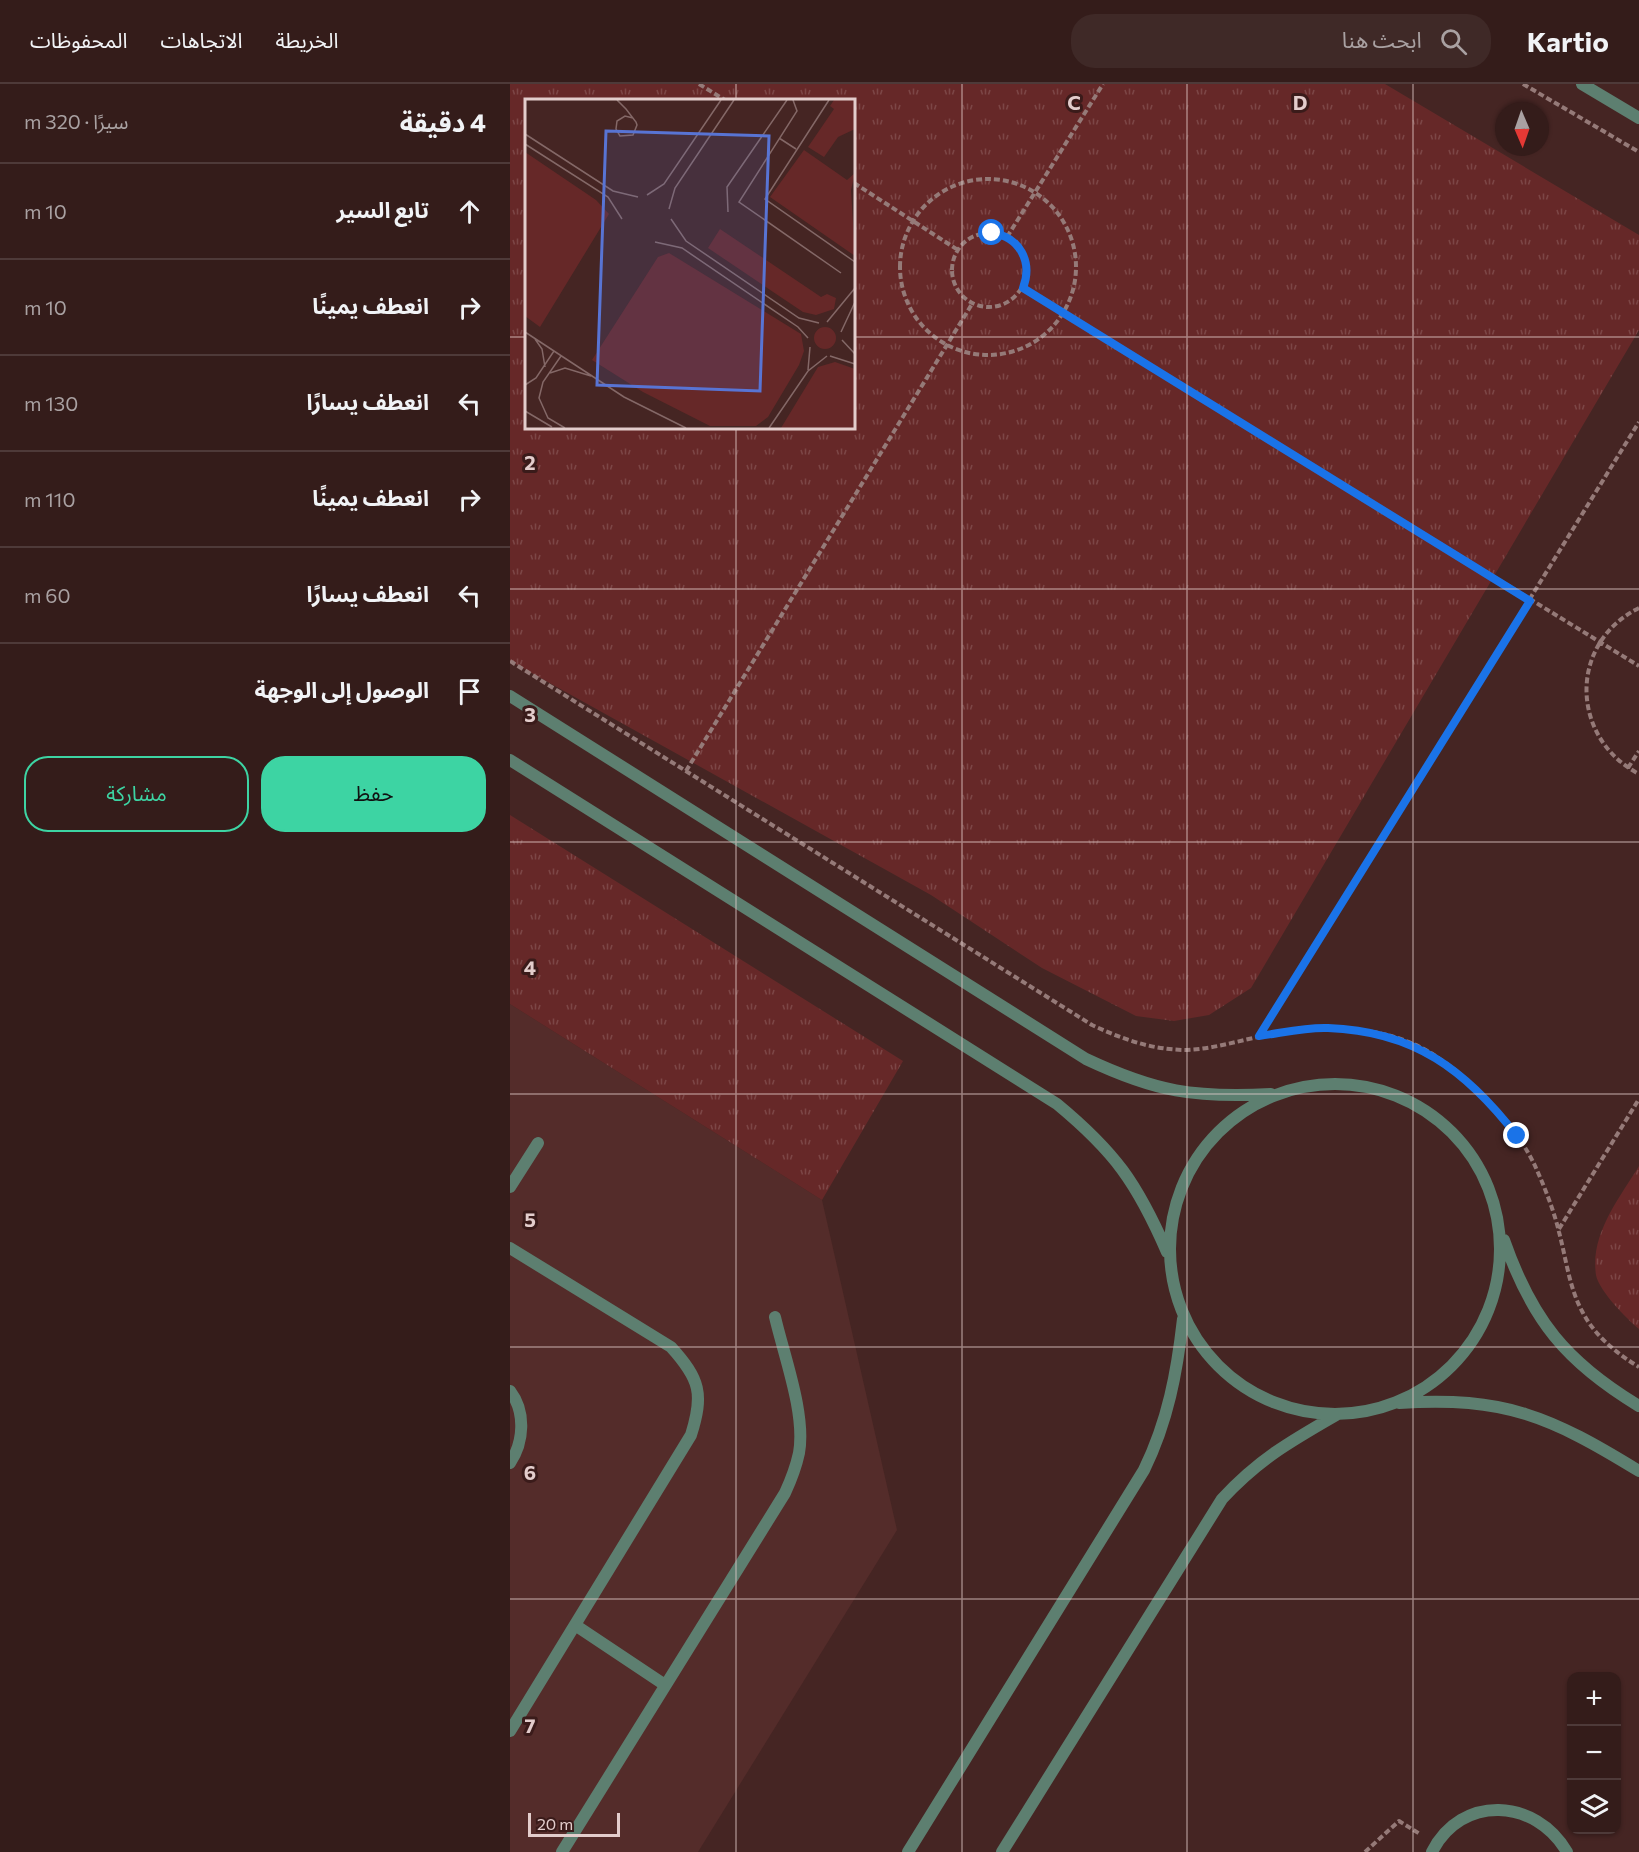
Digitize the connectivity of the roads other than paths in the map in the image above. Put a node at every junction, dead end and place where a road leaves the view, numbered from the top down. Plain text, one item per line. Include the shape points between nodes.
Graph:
1 (1582, 84) edge
2 (1639, 118) edge
3 (510, 696) edge
4 (510, 760) edge
5 (1275, 1093) junction
6 (538, 1143) dead end
7 (510, 1187) edge
8 (1501, 1231) junction
9 (510, 1248) edge
10 (1168, 1254) junction
11 (775, 1317) dead end
12 (1183, 1319) junction
13 (510, 1390) edge
14 (1395, 1403) junction
15 (1639, 1406) edge
16 (1338, 1414) junction
17 (510, 1463) edge
18 (1639, 1471) edge
19 (575, 1625) junction
20 (665, 1685) junction
21 (510, 1731) edge
22 (1434, 1848) edge
23 (562, 1852) edge
24 (908, 1852) edge
25 (1002, 1852) edge
26 (1567, 1852) edge

1 - 2 street
3 - 5 street via 1086,1059 1129,1079 1177,1092 1218,1097
4 - 10 street via 1057,1104 1094,1135 1121,1166 1146,1205
5 - 8 street via 1317,1083 1361,1085 1403,1097 1440,1120 1470,1151 1491,1190
5 - 10 street via 1230,1119 1196,1157 1174,1204
6 - 7 street
8 - 14 street via 1500,1275 1487,1316 1464,1353 1433,1383
8 - 15 street via 1517,1278 1541,1321 1573,1359
9 - 19 street via 671,1347 691,1368 699,1389 699,1408 691,1435
10 - 12 street via 1172,1288
11 - 20 street via 799,1417 800,1439 794,1470 785,1493
12 - 16 street via 1210,1359 1246,1390 1290,1409
12 - 24 street via 1177,1374 1157,1445
13 - 17 street via 521,1415 521,1435
14 - 16 street
14 - 18 street via 1478,1403 1535,1416 1579,1434
16 - 25 street via 1277,1449 1248,1471 1222,1499
19 - 20 street
19 - 21 street
20 - 23 street
22 - 26 street via 1449,1828 1465,1817 1503,1809 1540,1821

